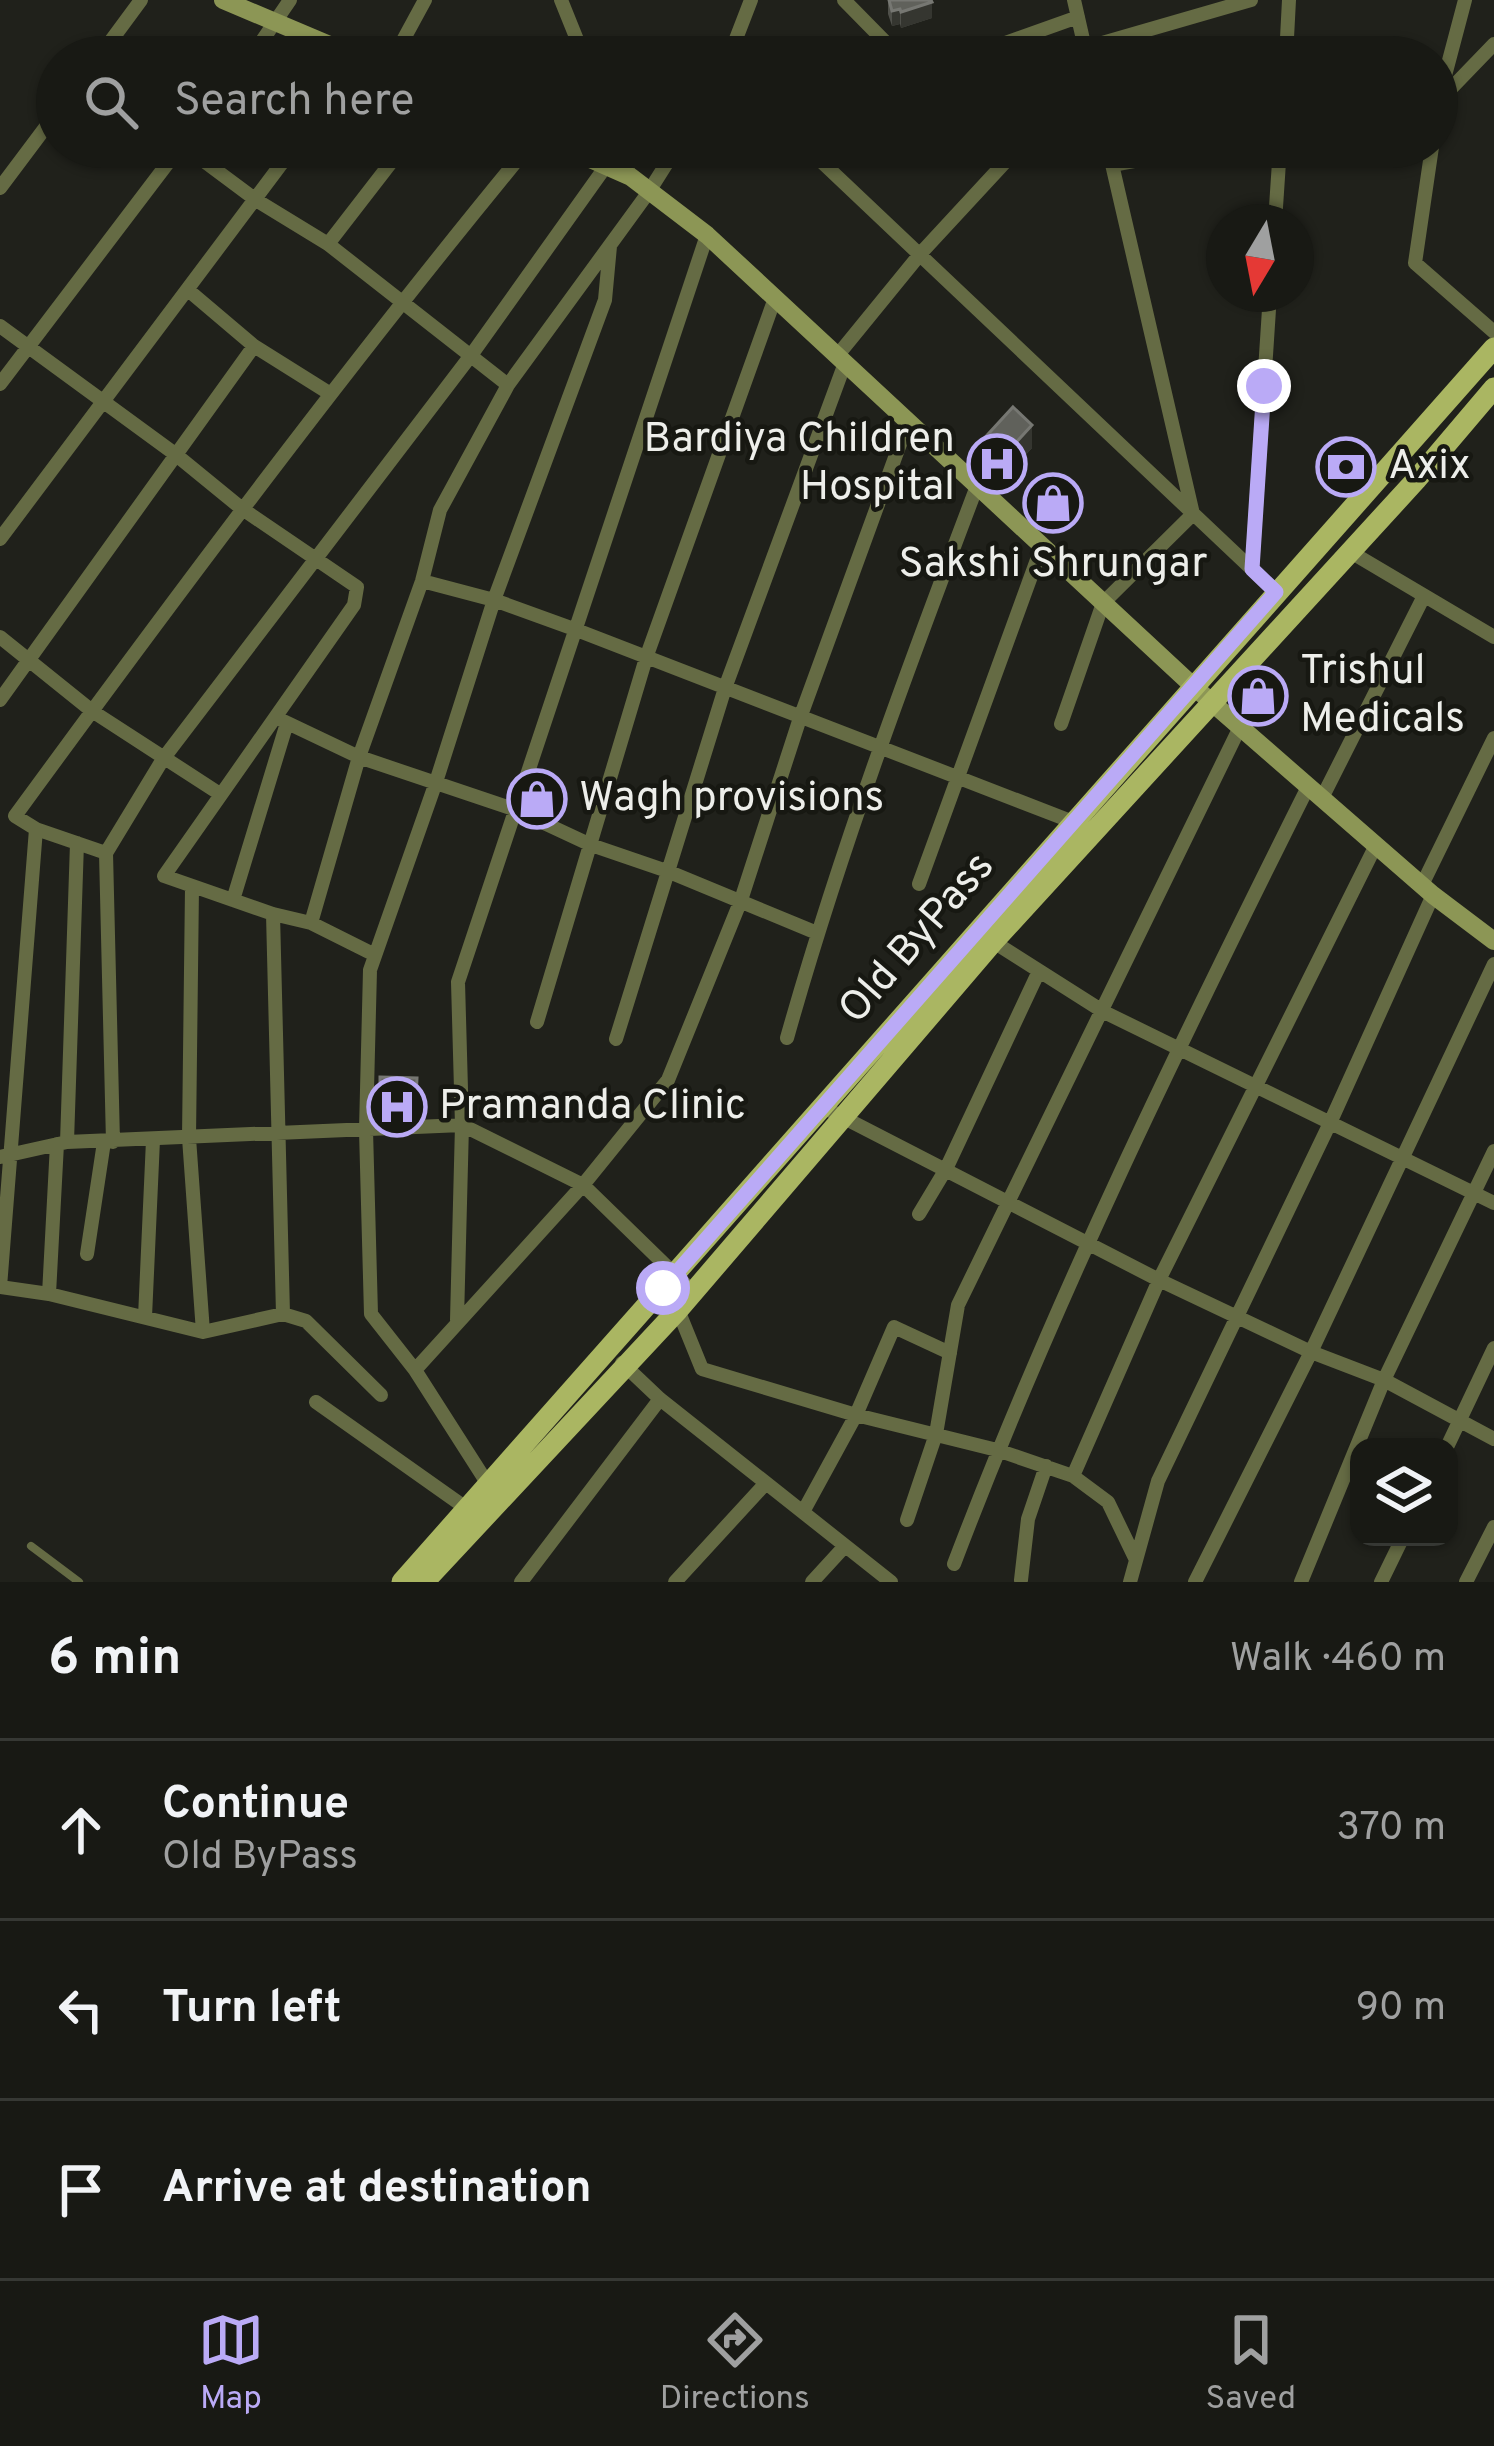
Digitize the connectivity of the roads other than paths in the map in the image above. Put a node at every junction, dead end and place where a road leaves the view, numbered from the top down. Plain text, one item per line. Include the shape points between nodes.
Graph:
1 (142, 0) edge
2 (223, 0) edge
3 (290, 0) edge
4 (424, 0) edge
5 (561, 0) edge
6 (751, 0) edge
7 (844, 0) edge
8 (1074, 0) edge
9 (1251, 0) edge
10 (1289, 0) edge
11 (1465, 0) edge
12 (1078, 17) junction
13 (278, 23) junction
14 (115, 36) edge
15 (268, 36) edge
16 (309, 36) edge
17 (405, 36) edge
18 (576, 36) edge
19 (737, 36) edge
20 (879, 36) edge
21 (1025, 36) edge
22 (1082, 36) edge
23 (1137, 36) edge
24 (1287, 36) edge
25 (1456, 36) edge
26 (1494, 44) edge
27 (1458, 84) edge
28 (36, 140) edge
29 (166, 168) edge
30 (211, 168) edge
31 (279, 168) edge
32 (388, 168) edge
33 (511, 168) edge
34 (605, 168) edge
35 (611, 168) edge
36 (627, 168) edge
37 (663, 168) edge
38 (829, 168) edge
39 (998, 168) edge
40 (1113, 168) edge
41 (1279, 168) edge
42 (1429, 168) edge
43 (631, 177) junction
44 (0, 188) edge
45 (648, 193) junction
46 (256, 200) junction
47 (1276, 204) edge
48 (707, 235) junction
49 (328, 244) junction
50 (610, 246) junction
51 (921, 253) junction
52 (188, 290) junction
53 (775, 298) junction
54 (399, 303) junction
55 (1269, 312) edge
56 (0, 326) edge
57 (1494, 332) edge
58 (29, 346) junction
59 (254, 346) junction
60 (472, 354) junction
61 (841, 359) junction
62 (1490, 360) edge
63 (0, 384) edge
64 (508, 385) junction
65 (1494, 388) edge
66 (329, 393) junction
67 (103, 403) junction
68 (908, 422) junction
69 (175, 454) junction
70 (977, 486) junction
71 (241, 508) junction
72 (1193, 514) junction
73 (0, 539) edge
74 (1042, 546) junction
75 (1349, 551) junction
76 (315, 560) junction
77 (1252, 569) junction
78 (422, 581) junction
79 (1276, 592) junction
80 (1424, 596) junction
81 (494, 600) junction
82 (1103, 603) junction
83 (574, 628) junction
84 (0, 637) edge
85 (1494, 637) edge
86 (646, 658) junction
87 (27, 660) junction
88 (725, 688) junction
89 (1201, 693) junction
90 (0, 700) edge
91 (92, 711) junction
92 (800, 718) junction
93 (282, 720) junction
94 (1061, 724) dead end
95 (1240, 727) junction
96 (1494, 738) edge
97 (878, 748) junction
98 (359, 758) junction
99 (163, 759) junction
100 (956, 779) junction
101 (436, 782) junction
102 (1315, 792) junction
103 (220, 794) junction
104 (516, 810) junction
105 (1084, 826) junction
106 (36, 830) junction
107 (77, 843) junction
108 (591, 845) junction
109 (1376, 845) junction
110 (106, 853) junction
111 (667, 871) junction
112 (920, 884) dead end
113 (192, 887) junction
114 (1427, 890) junction
115 (233, 900) junction
116 (740, 900) junction
117 (273, 914) junction
118 (311, 923) junction
119 (817, 932) junction
120 (985, 936) junction
121 (1494, 941) edge
122 (375, 955) junction
123 (1494, 964) edge
124 (1039, 971) junction
125 (1104, 1012) junction
126 (537, 1022) dead end
127 (788, 1038) dead end
128 (616, 1039) dead end
129 (1177, 1048) junction
130 (1255, 1086) junction
131 (823, 1107) junction
132 (846, 1118) junction
133 (1330, 1123) junction
134 (462, 1125) junction
135 (366, 1130) junction
136 (277, 1132) junction
137 (190, 1138) junction
138 (153, 1140) junction
139 (109, 1142) junction
140 (62, 1143) junction
141 (1494, 1151) edge
142 (5, 1157) edge
143 (1404, 1159) junction
144 (946, 1168) junction
145 (584, 1185) junction
146 (1474, 1193) junction
147 (1012, 1202) junction
148 (1494, 1203) edge
149 (919, 1214) dead end
150 (1090, 1242) junction
151 (87, 1254) dead end
152 (1159, 1280) junction
153 (676, 1285) junction
154 (0, 1287) edge
155 (50, 1294) junction
156 (678, 1310) junction
157 (283, 1314) junction
158 (1235, 1316) junction
159 (145, 1317) junction
160 (457, 1320) junction
161 (203, 1332) junction
162 (1494, 1348) edge
163 (1311, 1352) junction
164 (950, 1353) junction
165 (616, 1358) junction
166 (416, 1370) junction
167 (1384, 1380) junction
168 (381, 1395) dead end
169 (660, 1399) junction
170 (316, 1402) dead end
171 (856, 1414) junction
172 (1460, 1421) junction
173 (936, 1434) junction
174 (1452, 1438) edge
175 (1494, 1439) edge
176 (998, 1450) junction
177 (1046, 1466) junction
178 (1073, 1476) junction
179 (766, 1483) junction
180 (495, 1493) junction
181 (803, 1512) junction
182 (474, 1514) junction
183 (907, 1520) dead end
184 (1494, 1527) edge
185 (31, 1546) dead end
186 (845, 1546) junction
187 (1399, 1546) edge
188 (1136, 1560) junction
189 (954, 1564) dead end
190 (1021, 1580) edge
191 (79, 1582) edge
192 (403, 1582) edge
193 (424, 1582) edge
194 (521, 1582) edge
195 (675, 1582) edge
196 (812, 1582) edge
197 (891, 1582) edge
198 (1130, 1582) edge
199 (1195, 1582) edge
200 (1301, 1582) edge
201 (1381, 1582) edge
202 (1466, 1582) edge

1 - 14 street
2 - 13 main road
3 - 13 street
4 - 17 street
5 - 18 street
6 - 19 street
7 - 20 street
8 - 12 street
9 - 23 street
10 - 24 street
11 - 25 street
12 - 21 street
12 - 22 street
13 - 15 street
13 - 16 main road
26 - 27 street
28 - 44 street
29 - 58 street
30 - 46 street
31 - 46 street
32 - 49 street
33 - 54 street
34 - 60 street
35 - 43 main road
36 - 43 street
37 - 45 street
38 - 51 street
39 - 51 street
40 - 72 street
41 - 47 street
42 - 57 street via 1415,263
43 - 45 main road
45 - 48 main road
45 - 50 street
46 - 49 street
46 - 52 street
48 - 53 main road
48 - 83 street
49 - 54 street
50 - 64 street
50 - 81 street via 604,300
51 - 61 street
51 - 72 street
52 - 59 street
52 - 67 street
53 - 61 main road
53 - 86 street
54 - 60 street
54 - 66 street
55 - 77 street
56 - 58 street
58 - 63 street
58 - 67 street
59 - 66 street
59 - 69 street
60 - 64 street
60 - 76 street
61 - 68 main road
61 - 88 street
62 - 79 main road, Old ByPass
64 - 78 street via 440,509
65 - 75 main road, Old ByPass
66 - 71 street
67 - 69 street
67 - 73 street
68 - 70 main road
68 - 92 street
69 - 71 street
69 - 87 street
70 - 74 main road
70 - 97 street
71 - 76 street
71 - 91 street
72 - 77 street
72 - 82 street
74 - 82 main road
74 - 100 street
75 - 80 street
75 - 89 main road, Old ByPass
76 - 93 street via 352,581 358,597
76 - 99 street
77 - 79 street
78 - 81 street
78 - 98 street
79 - 89 main road, Old ByPass
80 - 85 street
80 - 102 street
81 - 83 street
81 - 101 street
82 - 89 main road
82 - 94 street
83 - 86 street
83 - 104 street
84 - 87 street
86 - 88 street
86 - 108 street
87 - 90 street
87 - 91 street
88 - 92 street
88 - 111 street
89 - 95 main road
89 - 105 main road, Old ByPass
91 - 99 street
91 - 106 street via 14,816
92 - 97 street
92 - 116 street
93 - 98 street
93 - 103 street
93 - 115 street
95 - 102 main road
95 - 125 street
96 - 114 street
97 - 100 street
97 - 119 street
98 - 101 street
98 - 118 street
99 - 103 street
99 - 110 street
100 - 105 street
100 - 112 street
101 - 104 street
101 - 122 street
102 - 109 main road
102 - 129 street
103 - 113 street via 164,876
104 - 108 street
104 - 134 street via 458,982
105 - 120 main road, Old ByPass
106 - 107 street
106 - 142 street
107 - 110 street
107 - 140 street
108 - 111 street
108 - 126 street
109 - 114 main road
109 - 130 street
110 - 139 street
111 - 116 street
111 - 128 street
113 - 115 street
113 - 137 street
114 - 121 main road
114 - 133 street
115 - 117 street
116 - 119 street
116 - 145 street via 668,1081
117 - 118 street
117 - 136 street
118 - 122 street
119 - 127 street
120 - 124 street
120 - 131 main road, Old ByPass
120 - 132 main road, Old ByPass
122 - 135 street
123 - 143 street
124 - 125 street
124 - 144 street
125 - 129 street
125 - 147 street
129 - 130 street
129 - 150 street
130 - 133 street
130 - 152 street
131 - 132 street
131 - 153 main road, Old ByPass
132 - 144 street
132 - 153 main road, Old ByPass
133 - 143 street
133 - 158 street
134 - 135 street
134 - 145 street
134 - 160 street
135 - 136 street
135 - 166 street via 370,1314
136 - 137 street
136 - 157 street
137 - 138 street
137 - 161 street
138 - 139 street
138 - 159 street
139 - 140 street
139 - 151 street
140 - 142 street
140 - 155 street
141 - 146 street
142 - 154 street
143 - 146 street
143 - 163 street
144 - 147 street
144 - 149 street
145 - 153 street
145 - 160 street
146 - 148 street
146 - 167 street
147 - 150 street
147 - 164 street via 958,1305
150 - 152 street
150 - 176 street
152 - 158 street
152 - 178 street
153 - 156 main road, Old ByPass
153 - 165 main road, Old ByPass
154 - 155 street
155 - 159 street
156 - 165 main road, Old ByPass
156 - 171 street via 702,1369
157 - 161 street
157 - 168 street via 306,1321
158 - 163 street
158 - 188 street via 1158,1481
159 - 161 street
160 - 166 street
162 - 172 street
163 - 167 street
163 - 199 street
164 - 171 street via 894,1327
164 - 173 street
165 - 169 street
165 - 180 main road, Old ByPass
166 - 180 street
167 - 172 street
167 - 200 street
169 - 179 street
169 - 194 street
170 - 182 street
171 - 173 street
171 - 181 street
172 - 174 street
172 - 175 street
173 - 176 street
173 - 183 street
176 - 177 street
176 - 189 street
177 - 178 street
177 - 190 street via 1028,1519
178 - 188 street via 1108,1502
179 - 181 street
179 - 195 street
180 - 182 main road, Old ByPass
181 - 186 street
182 - 192 main road, Old ByPass
182 - 193 main road, Old ByPass
184 - 202 street
185 - 191 lane
186 - 196 street
186 - 197 street
187 - 201 street
188 - 198 street

